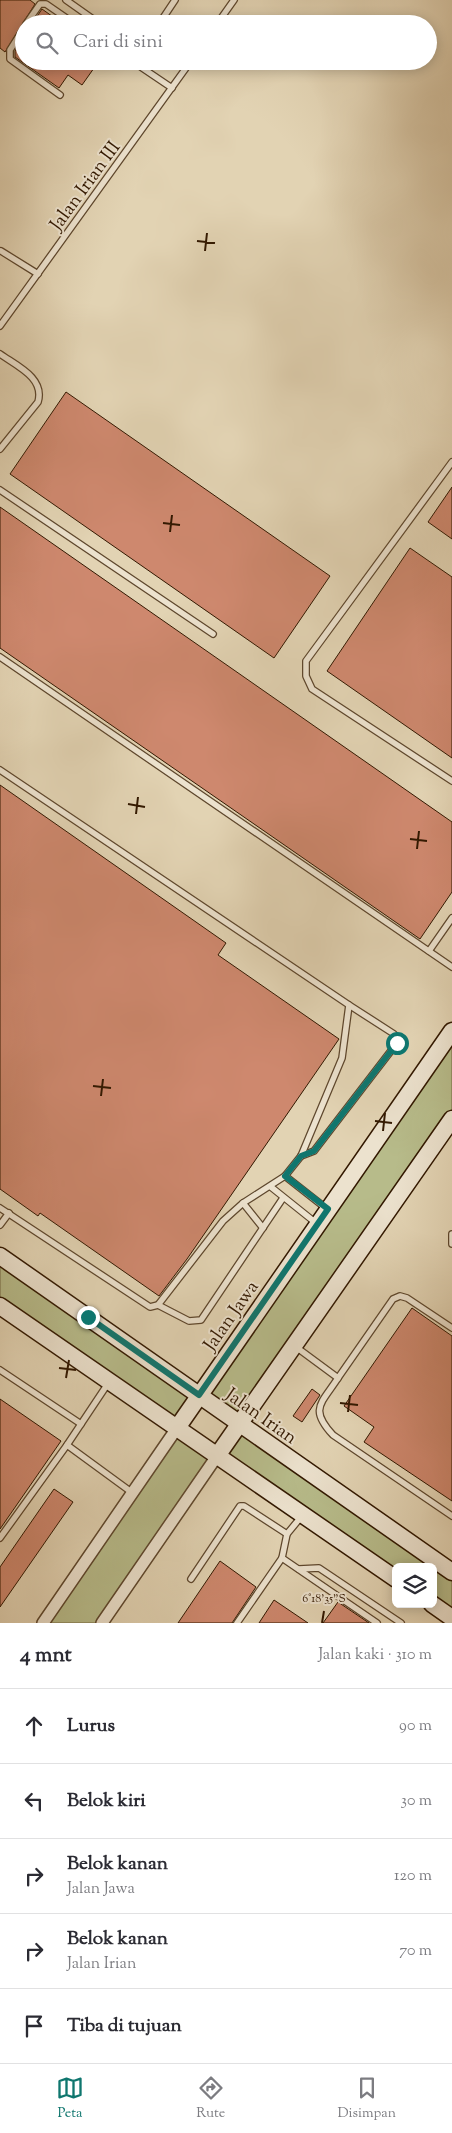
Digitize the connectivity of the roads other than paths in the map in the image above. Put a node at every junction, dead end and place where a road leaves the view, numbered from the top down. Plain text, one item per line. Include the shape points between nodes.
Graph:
1 (66, 0) edge
2 (175, 0) edge
3 (234, 0) edge
4 (32, 15) edge
5 (62, 15) edge
6 (87, 15) edge
7 (165, 15) edge
8 (224, 15) edge
9 (15, 42) edge
10 (15, 63) edge
11 (25, 70) edge
12 (145, 70) edge
13 (185, 70) edge
14 (172, 88) junction
15 (60, 95) dead end
16 (0, 251) edge
17 (38, 274) junction
18 (0, 326) edge
19 (0, 354) edge
20 (0, 449) edge
21 (452, 462) edge
22 (0, 490) edge
23 (213, 634) dead end
24 (0, 657) edge
25 (0, 770) edge
26 (452, 781) edge
27 (452, 918) edge
28 (429, 951) junction
29 (452, 967) edge
30 (349, 1005) junction
31 (452, 1031) edge
32 (452, 1119) edge
33 (301, 1156) junction
34 (285, 1176) junction
35 (271, 1187) junction
36 (283, 1198) junction
37 (243, 1203) junction
38 (0, 1208) edge
39 (328, 1209) junction
40 (9, 1213) junction
41 (318, 1224) junction
42 (0, 1225) edge
43 (262, 1228) junction
44 (452, 1234) edge
45 (452, 1244) edge
46 (0, 1256) edge
47 (158, 1305) junction
48 (0, 1306) edge
49 (452, 1328) edge
50 (294, 1346) junction
51 (0, 1370) edge
52 (338, 1378) junction
53 (109, 1381) junction
54 (199, 1395) junction
55 (81, 1424) junction
56 (239, 1424) junction
57 (177, 1428) junction
58 (67, 1445) junction
59 (217, 1456) junction
60 (134, 1494) junction
61 (303, 1515) junction
62 (452, 1516) edge
63 (287, 1534) junction
64 (0, 1538) edge
65 (282, 1558) junction
66 (299, 1569) junction
67 (452, 1572) edge
68 (392, 1576) edge
69 (191, 1579) dead end
70 (437, 1608) edge
71 (452, 1618) edge
72 (43, 1623) edge
73 (102, 1623) edge
74 (237, 1623) edge
75 (377, 1623) edge
76 (401, 1623) edge

1 - 6 lane
2 - 7 lane
3 - 8 lane
4 - 5 lane via 40,4 46,4
9 - 10 lane via 10,50 10,59
11 - 15 lane
12 - 14 lane
13 - 14 lane, Jalan Irian III
14 - 17 lane, Jalan Irian III
16 - 17 lane
17 - 18 lane, Jalan Irian III
19 - 20 lane via 34,378 40,395 38,402
21 - 26 lane via 306,661 305,669 312,689
22 - 23 lane
24 - 28 lane
25 - 30 lane
27 - 28 lane
28 - 29 lane
30 - 33 lane via 342,1058
30 - 33 lane via 394,1034 397,1043 314,1151
31 - 39 street, Jalan Jawa
32 - 50 street
33 - 34 lane
34 - 35 lane
34 - 39 lane
35 - 36 lane
35 - 37 lane
36 - 41 lane
36 - 43 lane
37 - 43 lane
37 - 47 lane via 223,1221
38 - 40 lane
39 - 41 street, Jalan Jawa
40 - 42 lane
40 - 47 lane via 150,1307
41 - 54 street, Jalan Jawa
43 - 47 lane via 201,1320 188,1320
44 - 45 lane
46 - 54 street, Jalan Irian
48 - 53 street
49 - 52 lane via 407,1298 393,1299
50 - 52 lane
50 - 56 street
51 - 55 lane
52 - 62 lane via 319,1409 322,1424 333,1436
53 - 55 lane
53 - 57 street
54 - 56 street, Jalan Irian
54 - 57 street, Jalan Jawa
55 - 58 lane
56 - 59 street
56 - 67 street, Jalan Irian
57 - 59 street
57 - 60 street, Jalan Jawa
58 - 60 lane
58 - 64 lane
59 - 61 street
59 - 73 street
60 - 72 street, Jalan Jawa
61 - 63 lane
61 - 68 street
63 - 65 lane
63 - 69 lane via 240,1506
65 - 66 lane
65 - 74 lane
66 - 75 lane
66 - 76 lane via 319,1568
70 - 71 street

